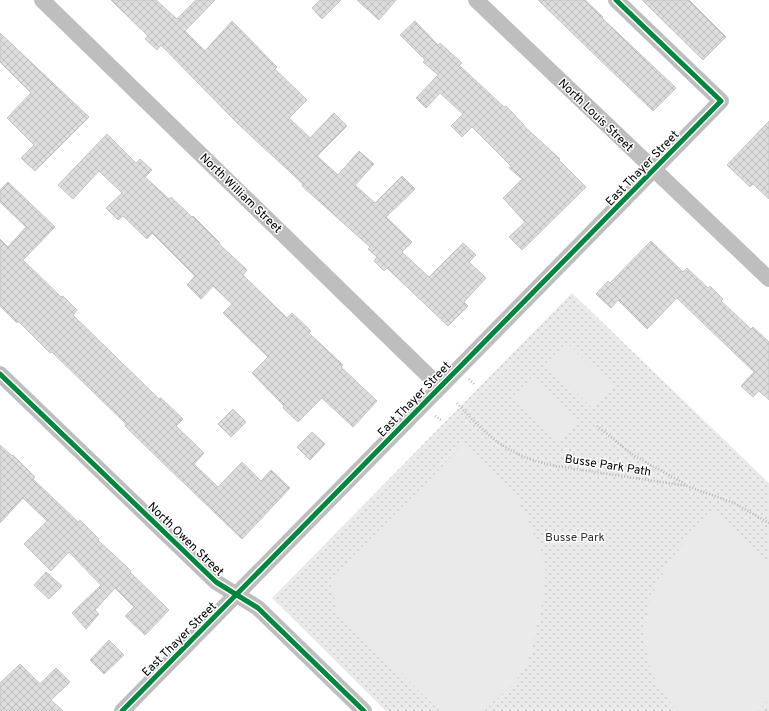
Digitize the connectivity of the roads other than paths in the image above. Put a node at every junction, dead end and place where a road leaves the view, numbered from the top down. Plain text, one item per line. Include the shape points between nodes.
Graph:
1 (42, 0) edge
2 (476, 0) edge
3 (616, 0) edge
4 (654, 170) junction
5 (769, 279) edge
6 (0, 374) edge
7 (440, 386) junction
8 (236, 596) junction
9 (122, 711) edge
10 (364, 711) edge

1 - 7 street, North William Street
2 - 4 street, North Louis Street
3 - 4 street, East Thayer Street via 721,101
4 - 5 street, North Louis Street
4 - 7 street, East Thayer Street
6 - 8 street, North Owen Street via 216,582
7 - 8 street, East Thayer Street
8 - 9 street, East Thayer Street
8 - 10 street, North Owen Street via 258,608

